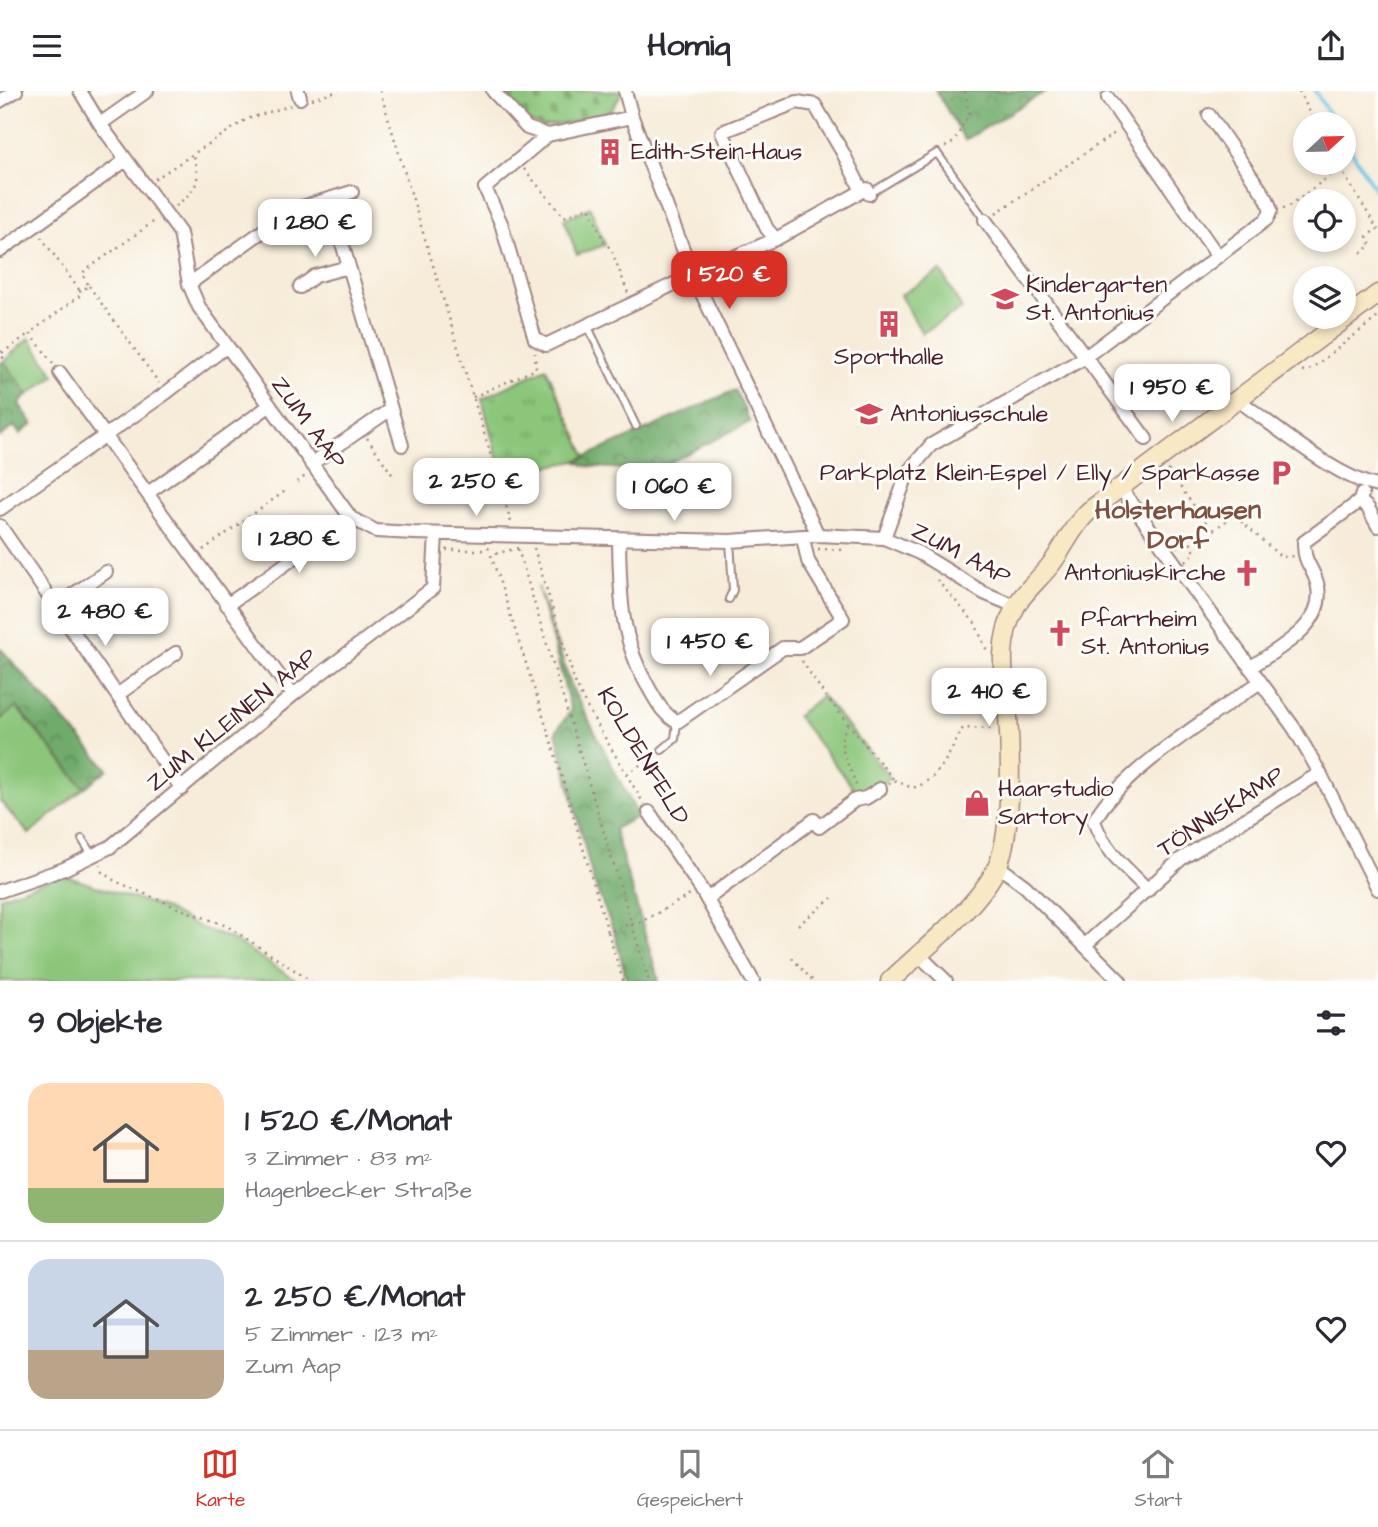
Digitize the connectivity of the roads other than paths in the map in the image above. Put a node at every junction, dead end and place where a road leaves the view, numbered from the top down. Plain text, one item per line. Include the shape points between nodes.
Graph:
1 (16, 91) edge
2 (80, 91) edge
3 (147, 91) edge
4 (493, 91) edge
5 (625, 91) edge
6 (1108, 98) dead end
7 (0, 101) edge
8 (1209, 115) dead end
9 (632, 117) junction
10 (100, 124) junction
11 (548, 135) junction
12 (126, 160) junction
13 (352, 192) dead end
14 (866, 192) junction
15 (329, 199) junction
16 (985, 220) joint
17 (776, 239) junction
18 (0, 251) edge
19 (1217, 255) junction
20 (348, 267) junction
21 (693, 275) junction
22 (189, 284) junction
23 (300, 287) dead end
24 (1378, 294) edge
25 (587, 325) junction
26 (227, 346) junction
27 (1084, 358) junction
28 (60, 373) road end
29 (1238, 400) junction
30 (269, 406) junction
31 (391, 409) junction
32 (636, 426) dead end
33 (106, 433) junction
34 (1146, 439) dead end
35 (402, 446) dead end
36 (312, 464) junction
37 (1363, 483) junction
38 (1119, 486) junction
39 (1378, 486) edge
40 (148, 493) junction
41 (1360, 501) junction
42 (0, 509) edge
43 (351, 518) junction
44 (0, 526) edge
45 (1378, 526) edge
46 (436, 534) junction
47 (818, 535) junction
48 (803, 538) junction
49 (884, 538) junction
50 (619, 539) junction
51 (730, 541) junction
52 (106, 572) dead end
53 (729, 599) dead end
54 (228, 605) junction
55 (1016, 606) junction
56 (56, 607) junction
57 (740, 627) dead end
58 (176, 653) dead end
59 (764, 662) junction
60 (1250, 668) junction
61 (1260, 682) junction
62 (117, 695) junction
63 (293, 695) junction
64 (677, 722) junction
65 (662, 750) road end
66 (1320, 773) junction
67 (182, 789) junction
68 (880, 789) road end
69 (649, 813) road end
70 (82, 839) dead end
71 (92, 855) junction
72 (998, 866) junction
73 (1378, 889) edge
74 (1148, 890) junction
75 (0, 891) edge
76 (704, 894) junction
77 (1085, 945) junction
78 (918, 954) junction
79 (753, 981) edge
80 (890, 981) edge
81 (946, 981) edge
82 (1120, 981) edge

1 - 7 street
2 - 10 street, ZUM AAP
3 - 10 street
4 - 11 street via 527,128
5 - 9 street
6 - 19 street
8 - 19 street via 1270,210 1266,219
9 - 11 street
9 - 21 street
10 - 12 street, ZUM AAP
11 - 25 street via 485,188 501,223 534,339 546,345
12 - 18 street
12 - 22 street, ZUM AAP via 180,233
13 - 15 street
14 - 16 lane via 939,155
14 - 17 street
14 - 17 street via 815,105 797,102 722,132 767,229
15 - 20 street
15 - 22 street via 292,210
16 - 27 street
17 - 21 street
19 - 27 street
20 - 23 street via 315,276
20 - 31 street
21 - 25 street
21 - 47 street
22 - 26 street, ZUM AAP
24 - 29 main road
25 - 32 lane
26 - 30 street, ZUM AAP
26 - 33 street
27 - 34 street
27 - 49 street via 931,445 908,472
28 - 33 street
29 - 37 street
29 - 38 main road
30 - 36 street, ZUM AAP
30 - 40 street
31 - 35 street
31 - 36 street
33 - 40 street
33 - 42 street
36 - 43 street, ZUM AAP
37 - 39 street
37 - 41 street
38 - 55 main road via 1083,516 1058,556
38 - 60 street
40 - 54 street
41 - 45 street
41 - 60 street via 1304,542 1304,557 1318,583 1319,603 1313,617 1302,632
43 - 46 street, ZUM AAP via 376,531
43 - 54 street
44 - 56 street
46 - 50 street, ZUM AAP via 517,542 531,537
46 - 63 street, ZUM KLEINEN AAP via 433,588
47 - 48 street, ZUM AAP
47 - 49 street, ZUM AAP
48 - 51 street, ZUM AAP
48 - 59 street via 808,561 843,619 800,648 783,648
49 - 55 street, ZUM AAP
50 - 51 street, ZUM AAP
50 - 64 street via 622,621 636,668 664,714
51 - 53 lane via 733,590
52 - 56 street
54 - 63 street
55 - 72 main road via 1002,650 1008,787 1007,831
56 - 62 street
57 - 59 lane
58 - 62 street
59 - 64 street
60 - 61 street
61 - 66 street
61 - 74 street via 1153,759 1103,804 1094,821 1100,837
62 - 67 street
63 - 67 street, ZUM KLEINEN AAP
64 - 65 lane via 675,739
66 - 73 street
66 - 74 street, TÖNNISKAMP via 1181,859
67 - 71 street, ZUM KLEINEN AAP via 110,847
68 - 76 street via 855,800 819,827 814,820
69 - 76 street, KOLDENFELD
70 - 71 lane
71 - 75 street, ZUM KLEINEN AAP
72 - 77 street via 1025,885
72 - 78 main road via 978,896
74 - 77 street, TÖNNISKAMP
76 - 79 street, KOLDENFELD
77 - 82 street
78 - 80 main road
78 - 81 street

